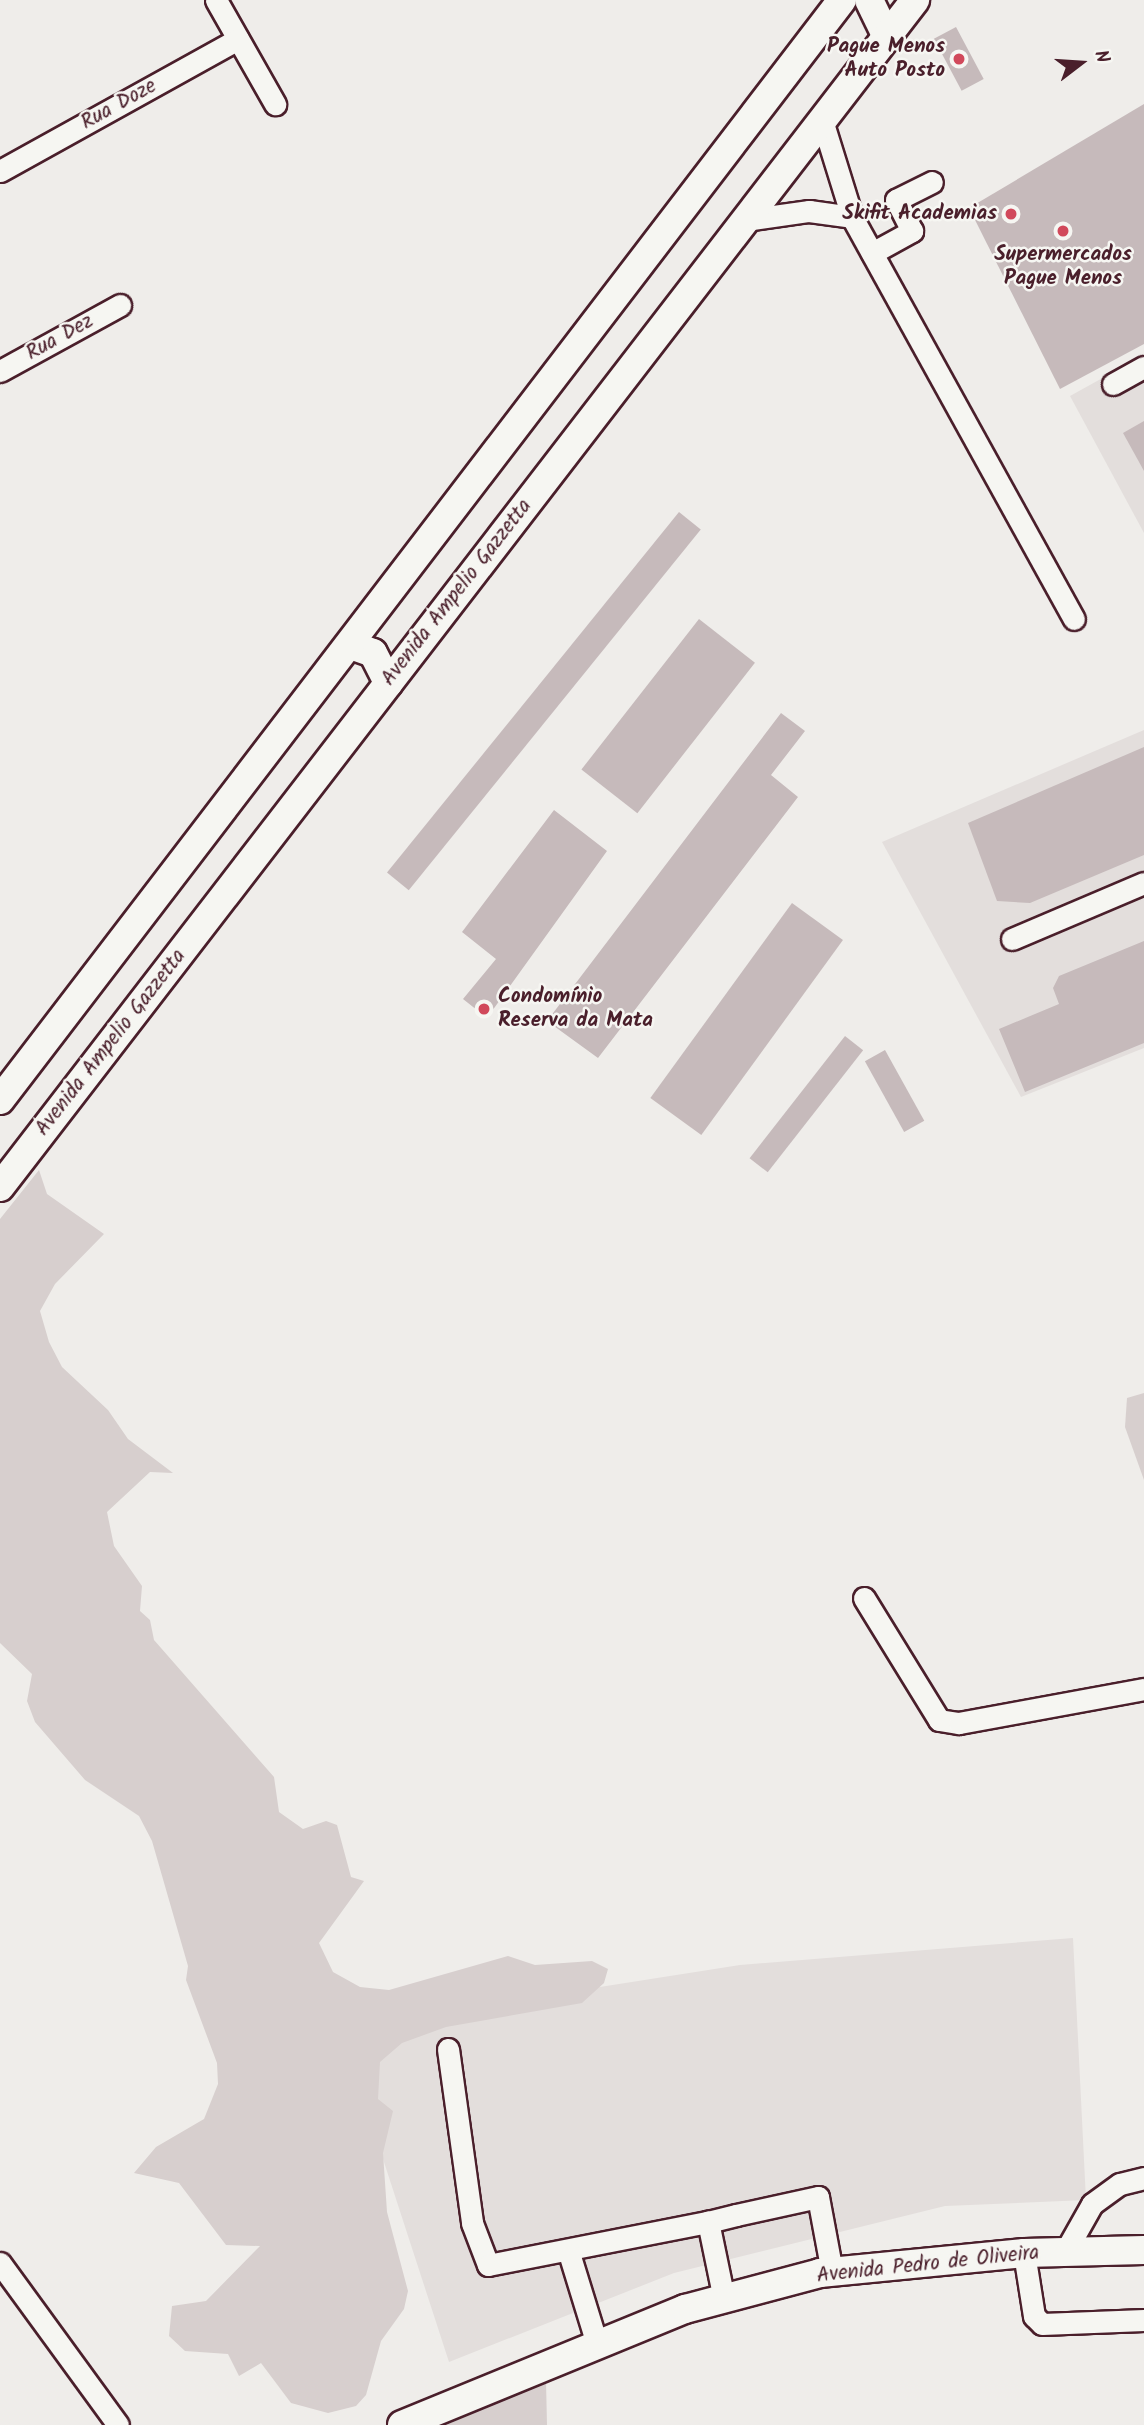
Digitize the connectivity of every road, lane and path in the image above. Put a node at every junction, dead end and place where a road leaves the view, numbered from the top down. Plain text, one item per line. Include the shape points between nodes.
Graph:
1 (216, 0) edge
2 (842, 0) edge
3 (869, 0) edge
4 (915, 0) edge
5 (887, 37) junction
6 (238, 39) junction
7 (275, 104) dead end
8 (822, 120) junction
9 (0, 171) edge
10 (932, 182) dead end
11 (852, 218) junction
12 (745, 220) junction
13 (872, 253) junction
14 (120, 305) dead end
15 (1144, 367) edge
16 (0, 371) edge
17 (1114, 384) dead end
18 (1074, 619) dead end
19 (351, 645) junction
20 (388, 683) junction
21 (1144, 883) edge
22 (1012, 939) dead end
23 (0, 1100) edge
24 (0, 1187) edge
25 (864, 1598) dead end
26 (1144, 1689) edge
27 (449, 2049) dead end
28 (1144, 2178) edge
29 (708, 2222) junction
30 (1144, 2250) edge
31 (1065, 2252) junction
32 (569, 2253) junction
33 (1024, 2253) junction
34 (0, 2263) edge
35 (832, 2272) junction
36 (724, 2299) junction
37 (1144, 2320) edge
38 (597, 2344) junction
39 (118, 2425) edge
40 (402, 2425) edge

1 - 6 street
2 - 19 main road
3 - 5 main road
4 - 5 main road, Avenida Ampelio Gazzetta
5 - 8 main road, Avenida Ampelio Gazzetta
6 - 7 street
6 - 9 street, Rua Doze
8 - 11 street
8 - 12 main road, Avenida Ampelio Gazzetta
10 - 13 street via 896,200 912,232
11 - 12 street via 810,211
11 - 13 street
12 - 20 main road, Avenida Ampelio Gazzetta
13 - 18 street
14 - 16 street, Rua Dez
15 - 17 street
19 - 20 main road via 373,653
19 - 23 main road
20 - 24 main road, Avenida Ampelio Gazzetta
21 - 22 street
25 - 26 street via 939,1720 959,1723
27 - 32 street via 480,2253 498,2267
28 - 31 street via 1121,2183 1092,2204
29 - 32 street
29 - 35 street via 818,2197
29 - 36 street
30 - 31 main road, Avenida Pedro de Oliveira
31 - 33 main road, Avenida Pedro de Oliveira
32 - 38 street
33 - 35 main road, Avenida Pedro de Oliveira
33 - 37 street via 1034,2316 1042,2324
34 - 39 street
35 - 36 main road, Avenida Pedro de Oliveira
36 - 38 main road, Avenida Pedro de Oliveira
38 - 40 main road, Avenida Pedro de Oliveira

